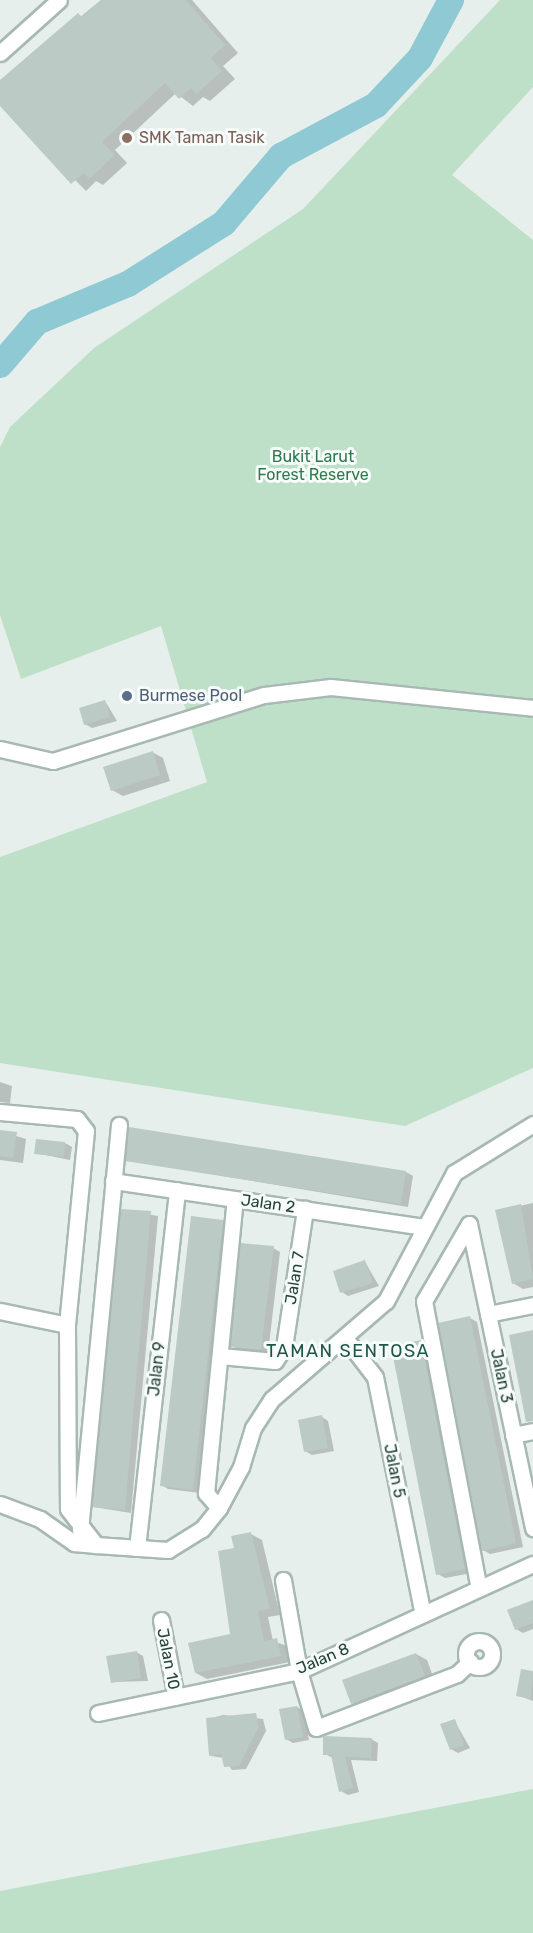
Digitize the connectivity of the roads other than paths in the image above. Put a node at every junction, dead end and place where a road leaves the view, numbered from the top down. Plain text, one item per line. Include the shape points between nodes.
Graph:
1 (59, 0) edge
2 (0, 53) edge
3 (533, 708) edge
4 (0, 749) edge
5 (0, 1112) edge
6 (533, 1124) edge
7 (118, 1125) dead end
8 (113, 1181) junction
9 (177, 1190) junction
10 (235, 1199) junction
11 (305, 1209) junction
12 (424, 1227) junction
13 (533, 1305) edge
14 (0, 1311) edge
15 (488, 1314) junction
16 (68, 1324) junction
17 (345, 1338) junction
18 (220, 1356) junction
19 (533, 1431) edge
20 (513, 1436) junction
21 (0, 1504) edge
22 (219, 1508) junction
23 (533, 1528) edge
24 (80, 1530) junction
25 (96, 1545) junction
26 (137, 1548) junction
27 (533, 1564) edge
28 (283, 1580) dead end
29 (479, 1588) junction
30 (423, 1614) junction
31 (161, 1620) dead end
32 (470, 1662) dead end
33 (299, 1671) junction
34 (176, 1697) junction
35 (98, 1713) dead end

1 - 2 street
3 - 4 street via 331,687 264,695 53,761
5 - 16 street via 77,1119 86,1131
6 - 12 street via 459,1168
7 - 8 street
8 - 9 street, Jalan 2
8 - 24 street
9 - 10 street, Jalan 2
9 - 26 street, Jalan 9
10 - 11 street, Jalan 2
10 - 18 street
11 - 12 street, Jalan 2
11 - 18 street, Jalan 7 via 284,1347 275,1361
12 - 17 street via 386,1301
13 - 15 street
14 - 16 street
15 - 20 street, Jalan 3
15 - 29 street, Jalan 3 via 469,1224 424,1301
16 - 24 street via 64,1495
17 - 22 street via 272,1399 253,1428 241,1467
17 - 30 street, Jalan 5 via 375,1377
18 - 22 street via 206,1493
19 - 20 street
20 - 23 street, Jalan 3
21 - 25 street via 40,1520 74,1542
22 - 26 street via 182,1545
24 - 25 street
25 - 26 street
27 - 29 street, Jalan 8
28 - 33 street
29 - 30 street, Jalan 8
30 - 33 street, Jalan 8
31 - 34 street, Jalan 10
32 - 33 street via 457,1674 316,1728
33 - 34 street, Jalan 8
34 - 35 street, Jalan 8

